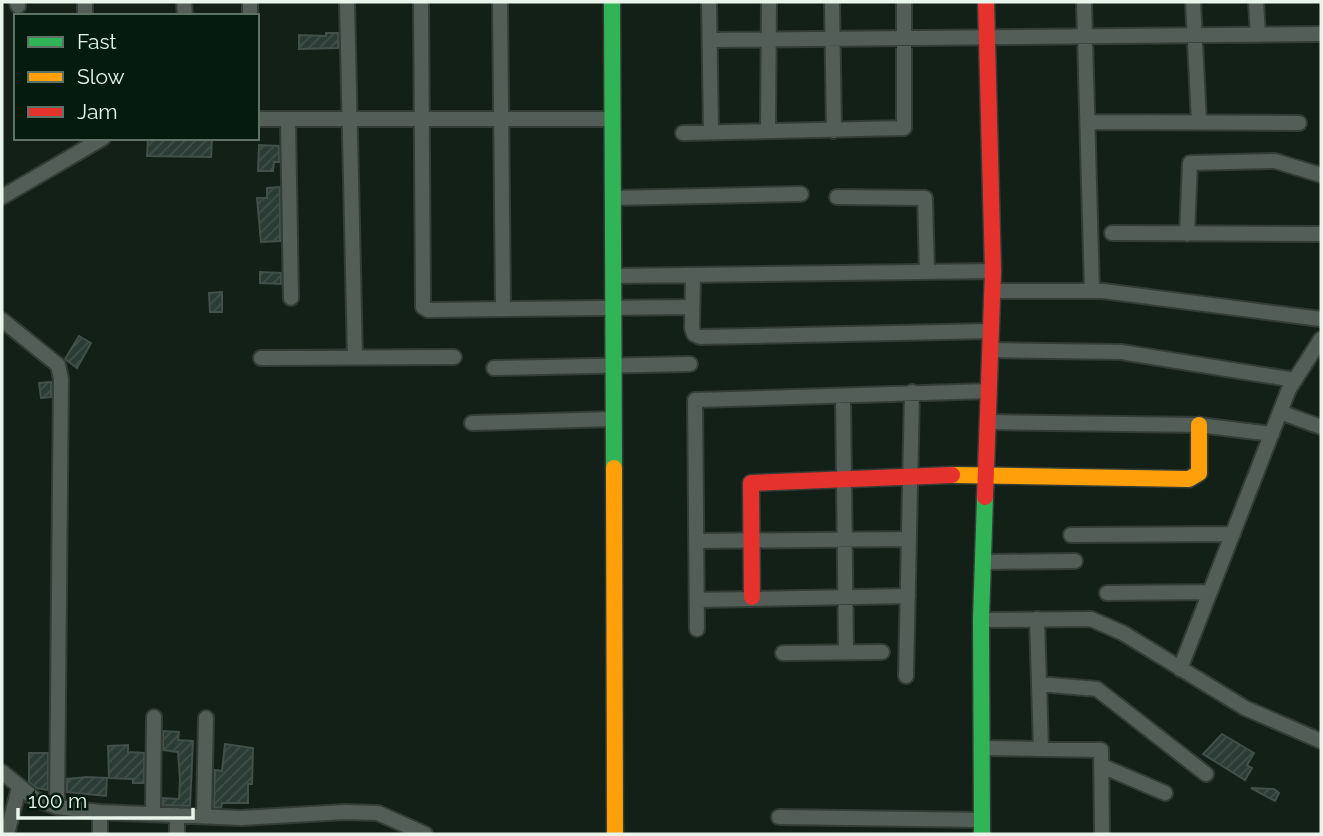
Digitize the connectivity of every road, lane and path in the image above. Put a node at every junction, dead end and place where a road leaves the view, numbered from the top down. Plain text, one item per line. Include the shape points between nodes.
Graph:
1 (347, 2) edge
2 (421, 2) edge
3 (500, 2) edge
4 (612, 2) edge
5 (709, 2) edge
6 (769, 2) edge
7 (832, 2) edge
8 (904, 2) edge
9 (986, 2) edge
10 (1084, 2) edge
11 (1193, 2) edge
12 (1256, 2) edge
13 (1321, 34) edge
14 (1258, 35) junction
15 (1195, 36) junction
16 (1085, 38) junction
17 (905, 39) junction
18 (986, 39) junction
19 (709, 40) junction
20 (769, 40) junction
21 (832, 40) junction
22 (259, 119) edge
23 (288, 119) junction
24 (349, 119) junction
25 (613, 119) junction
26 (421, 120) junction
27 (501, 120) junction
28 (1088, 122) junction
29 (1199, 122) junction
30 (1300, 123) dead end
31 (768, 131) junction
32 (834, 131) junction
33 (683, 132) dead end
34 (711, 132) junction
35 (100, 140) edge
36 (1321, 175) edge
37 (801, 194) dead end
38 (2, 197) edge
39 (836, 197) dead end
40 (613, 198) junction
41 (1112, 233) dead end
42 (1187, 234) junction
43 (1321, 234) edge
44 (993, 271) junction
45 (927, 272) junction
46 (693, 275) junction
47 (614, 276) junction
48 (1092, 290) junction
49 (993, 291) junction
50 (291, 298) dead end
51 (692, 307) junction
52 (503, 308) junction
53 (614, 308) junction
54 (1321, 319) edge
55 (2, 320) edge
56 (991, 331) junction
57 (1321, 339) edge
58 (991, 350) junction
59 (454, 357) dead end
60 (261, 358) dead end
61 (355, 358) junction
62 (690, 364) dead end
63 (614, 365) junction
64 (494, 368) dead end
65 (1295, 380) junction
66 (989, 391) junction
67 (912, 392) junction
68 (843, 396) junction
69 (1280, 412) junction
70 (614, 419) junction
71 (988, 422) junction
72 (472, 424) dead end
73 (1199, 425) junction
74 (1321, 427) edge
75 (1272, 434) junction
76 (986, 474) junction
77 (910, 477) junction
78 (844, 479) junction
79 (1233, 534) junction
80 (1072, 535) dead end
81 (909, 539) junction
82 (845, 540) junction
83 (696, 541) junction
84 (752, 541) junction
85 (1075, 561) dead end
86 (983, 562) junction
87 (1210, 592) junction
88 (1107, 593) dead end
89 (845, 596) junction
90 (908, 596) junction
91 (752, 597) junction
92 (697, 600) junction
93 (1037, 619) junction
94 (981, 620) junction
95 (698, 629) dead end
96 (846, 652) junction
97 (882, 652) dead end
98 (783, 653) dead end
99 (1180, 669) junction
100 (906, 676) dead end
101 (1039, 684) junction
102 (154, 717) dead end
103 (206, 718) dead end
104 (1321, 741) edge
105 (984, 748) junction
106 (1041, 748) junction
107 (1102, 766) junction
108 (2, 772) edge
109 (1206, 774) dead end
110 (19, 788) junction
111 (1165, 793) dead end
112 (57, 807) junction
113 (100, 813) junction
114 (153, 814) junction
115 (177, 815) junction
116 (204, 816) junction
117 (779, 817) dead end
118 (982, 827) edge
119 (7, 834) edge
120 (100, 834) edge
121 (177, 834) edge
122 (425, 834) edge
123 (615, 834) edge
124 (1102, 834) edge

1 - 24 street
2 - 26 street
3 - 27 street
4 - 25 street
5 - 19 street
6 - 20 street
7 - 21 street
8 - 17 street
9 - 18 street
10 - 16 street
11 - 15 street
12 - 14 street
13 - 14 street
14 - 15 street
15 - 16 street
15 - 29 street
16 - 18 street
16 - 28 street
17 - 18 street
17 - 21 street
17 - 32 street via 906,125
18 - 44 street
19 - 20 street
19 - 34 street
20 - 21 street
20 - 31 street
21 - 32 street
22 - 23 street
23 - 24 street
23 - 50 street
24 - 26 street
24 - 61 street
25 - 27 street
25 - 40 street
26 - 27 street
26 - 52 street via 423,307
27 - 52 street
28 - 29 street
28 - 48 street
29 - 30 street
31 - 32 street
31 - 34 street
33 - 34 street
35 - 38 street
36 - 42 street via 1275,161 1190,163
37 - 40 street
39 - 45 street via 925,198
40 - 47 street
41 - 42 street
42 - 43 street
44 - 45 street
44 - 49 street
45 - 46 street
46 - 47 street
46 - 51 street
47 - 53 street
48 - 49 street
48 - 54 street
49 - 56 street
51 - 53 street
51 - 56 street via 692,328 700,337
52 - 53 street
53 - 63 street
55 - 112 street via 58,365 61,379
56 - 58 street
57 - 65 street
58 - 65 street via 1121,352
58 - 66 street
59 - 61 street
60 - 61 street
62 - 63 street
63 - 64 street
63 - 70 street
65 - 69 street
66 - 67 street
66 - 71 street
67 - 68 street
67 - 77 street
68 - 78 street
68 - 83 street via 695,400
69 - 74 street
69 - 75 street
70 - 72 street
70 - 123 street
71 - 73 street
71 - 76 street
73 - 75 street
73 - 76 street via 1199,473 1189,479
75 - 79 street
76 - 77 street
76 - 86 street
77 - 78 street
77 - 81 street
78 - 82 street
78 - 84 street via 751,483
79 - 80 street
79 - 87 street
81 - 82 street
81 - 90 street
82 - 84 street
82 - 89 street
83 - 84 street
83 - 92 street
84 - 91 street
85 - 86 street
86 - 94 street
87 - 88 street
87 - 99 street
89 - 90 street
89 - 91 street
89 - 96 street
90 - 100 street
91 - 92 street
92 - 95 street
93 - 94 street
93 - 99 street via 1091,619
93 - 101 street
94 - 105 street
96 - 97 street
96 - 98 street
99 - 104 street via 1266,719
101 - 106 street
101 - 109 street via 1097,689
102 - 114 street
103 - 116 street
105 - 106 street
105 - 118 street
106 - 107 street via 1098,748
107 - 111 street
107 - 124 street
108 - 110 street
110 - 112 street
110 - 119 street
112 - 113 street
113 - 114 street
113 - 120 street
114 - 115 street
115 - 116 street
115 - 121 street
116 - 122 street via 377,813
117 - 118 street

